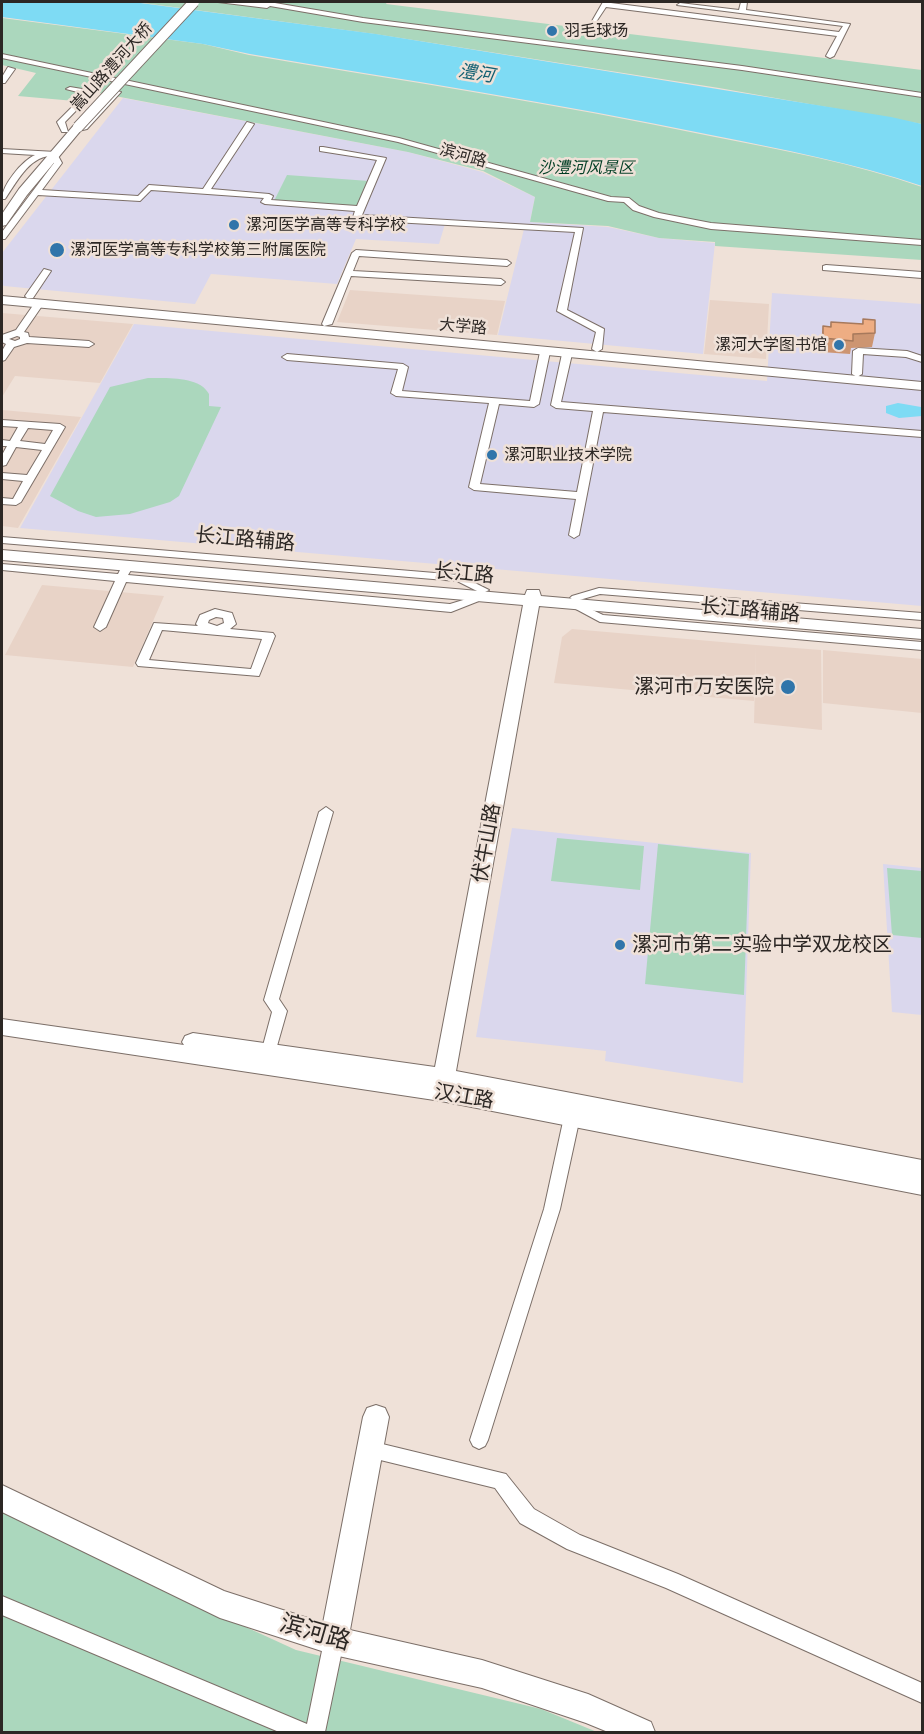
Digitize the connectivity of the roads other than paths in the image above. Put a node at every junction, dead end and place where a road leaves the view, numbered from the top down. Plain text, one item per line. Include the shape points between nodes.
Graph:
1 (185, 2) edge
2 (194, 2) edge
3 (223, 2) edge
4 (260, 2) edge
5 (744, 2) edge
6 (245, 3) edge
7 (605, 3) edge
8 (278, 4) junction
9 (674, 4) dead end
10 (742, 12) junction
11 (590, 27) dead end
12 (842, 34) junction
13 (2, 56) edge
14 (830, 56) dead end
15 (11, 69) dead end
16 (2, 81) edge
17 (100, 81) dead end
18 (70, 88) dead end
19 (90, 92) junction
20 (117, 92) dead end
21 (922, 97) edge
22 (250, 124) dead end
23 (71, 129) junction
24 (323, 149) dead end
25 (2, 151) edge
26 (49, 154) junction
27 (206, 191) junction
28 (35, 192) junction
29 (2, 197) edge
30 (2, 209) edge
31 (360, 209) junction
32 (2, 222) edge
33 (2, 237) edge
34 (922, 243) edge
35 (507, 263) dead end
36 (826, 268) dead end
37 (47, 271) dead end
38 (348, 273) junction
39 (922, 275) edge
40 (501, 282) dead end
41 (4, 296) edge
42 (35, 299) junction
43 (148, 310) junction
44 (327, 324) junction
45 (22, 336) junction
46 (89, 344) dead end
47 (597, 349) junction
48 (545, 352) junction
49 (567, 354) junction
50 (287, 357) dead end
51 (2, 358) edge
52 (922, 359) edge
53 (857, 374) junction
54 (922, 380) edge
55 (922, 386) edge
56 (495, 401) junction
57 (534, 404) junction
58 (556, 405) junction
59 (598, 408) junction
60 (2, 423) edge
61 (25, 424) junction
62 (922, 434) edge
63 (2, 444) edge
64 (13, 444) junction
65 (48, 447) junction
66 (2, 463) edge
67 (2, 476) edge
68 (30, 478) junction
69 (581, 496) junction
70 (2, 501) edge
71 (574, 535) dead end
72 (2, 540) edge
73 (2, 548) edge
74 (2, 555) edge
75 (2, 567) edge
76 (124, 572) junction
77 (483, 593) junction
78 (226, 595) junction
79 (533, 597) junction
80 (577, 602) junction
81 (922, 617) edge
82 (922, 626) edge
83 (100, 627) dead end
84 (214, 631) junction
85 (922, 634) edge
86 (922, 646) edge
87 (326, 812) dead end
88 (2, 1014) edge
89 (2, 1027) edge
90 (268, 1053) junction
91 (443, 1085) junction
92 (572, 1117) junction
93 (922, 1170) edge
94 (922, 1185) edge
95 (376, 1417) dead end
96 (479, 1440) dead end
97 (370, 1450) junction
98 (2, 1498) edge
99 (2, 1606) edge
100 (334, 1641) junction
101 (922, 1693) edge
102 (302, 1732) edge
103 (315, 1732) edge
104 (641, 1732) edge

1 - 23 main road, 嵩山路澧河大桥
2 - 23 main road, 嵩山路澧河大桥, bridge
3 - 6 street
4 - 8 street
5 - 10 street
6 - 8 street
7 - 11 street
7 - 12 street
8 - 21 street via 363,20
9 - 10 street
10 - 12 street via 847,24
12 - 14 street
13 - 34 street, 滨河路 via 399,140 611,199 617,207 636,208 667,218 711,226
15 - 16 street
17 - 19 street
18 - 19 street
19 - 23 street via 62,122
20 - 23 street via 84,127
22 - 27 street
23 - 26 main road
24 - 31 street via 381,158
25 - 26 street
26 - 28 street via 58,163
26 - 29 street via 29,161
26 - 30 main road
26 - 32 main road
27 - 28 street via 149,187 140,199
27 - 31 street via 269,196 266,202
28 - 33 street
31 - 47 street via 357,217 580,230 562,311 601,331
35 - 38 street via 356,253
36 - 39 street
37 - 42 street
38 - 40 street
38 - 44 street
41 - 42 main road, 大学路
42 - 43 main road, 大学路
42 - 45 street
43 - 44 main road, 大学路
43 - 48 main road, 大学路
44 - 47 main road, 大学路
45 - 46 street
45 - 51 street via 5,337 11,344
47 - 53 main road, 大学路
48 - 49 main road, 大学路
48 - 57 street
49 - 55 main road, 大学路
49 - 58 street
50 - 56 street via 404,367 396,393
52 - 53 street via 907,354 858,351
53 - 54 main road, 大学路
56 - 57 street
56 - 69 street via 474,487
57 - 58 street
58 - 59 street
59 - 62 street
59 - 69 street
60 - 61 street
61 - 64 street
61 - 65 street via 60,427
63 - 64 street
64 - 65 street
64 - 66 street
65 - 68 street
67 - 68 street
68 - 70 street via 16,502
69 - 71 street
72 - 77 street, 长江路辅路 via 459,578
73 - 77 main road, 长江路
74 - 76 main road, 长江路
75 - 76 street
76 - 78 main road, 长江路
76 - 83 street
77 - 78 main road, 长江路
77 - 79 main road, 长江路
78 - 84 street via 202,621 203,626
79 - 80 main road, 长江路
79 - 91 main road, 伏牛山路
80 - 81 street, 长江路辅路 via 599,591
80 - 82 main road, 长江路
80 - 85 main road, 长江路
80 - 86 street, 长江路辅路 via 600,618
84 - 84 street via 269,636 255,673 142,663 158,626
87 - 90 street via 271,1000 280,1011
88 - 90 main road, 汉江路
89 - 91 main road, 汉江路
90 - 91 main road, 汉江路
91 - 92 main road, 汉江路
91 - 93 main road, 汉江路
92 - 94 main road, 汉江路
92 - 96 street via 552,1209
95 - 97 main road
97 - 100 main road
97 - 101 street via 500,1480 527,1516 574,1542
98 - 100 main road, 滨河路 via 220,1604
99 - 102 street
100 - 103 street
100 - 104 main road, 滨河路 via 482,1674

